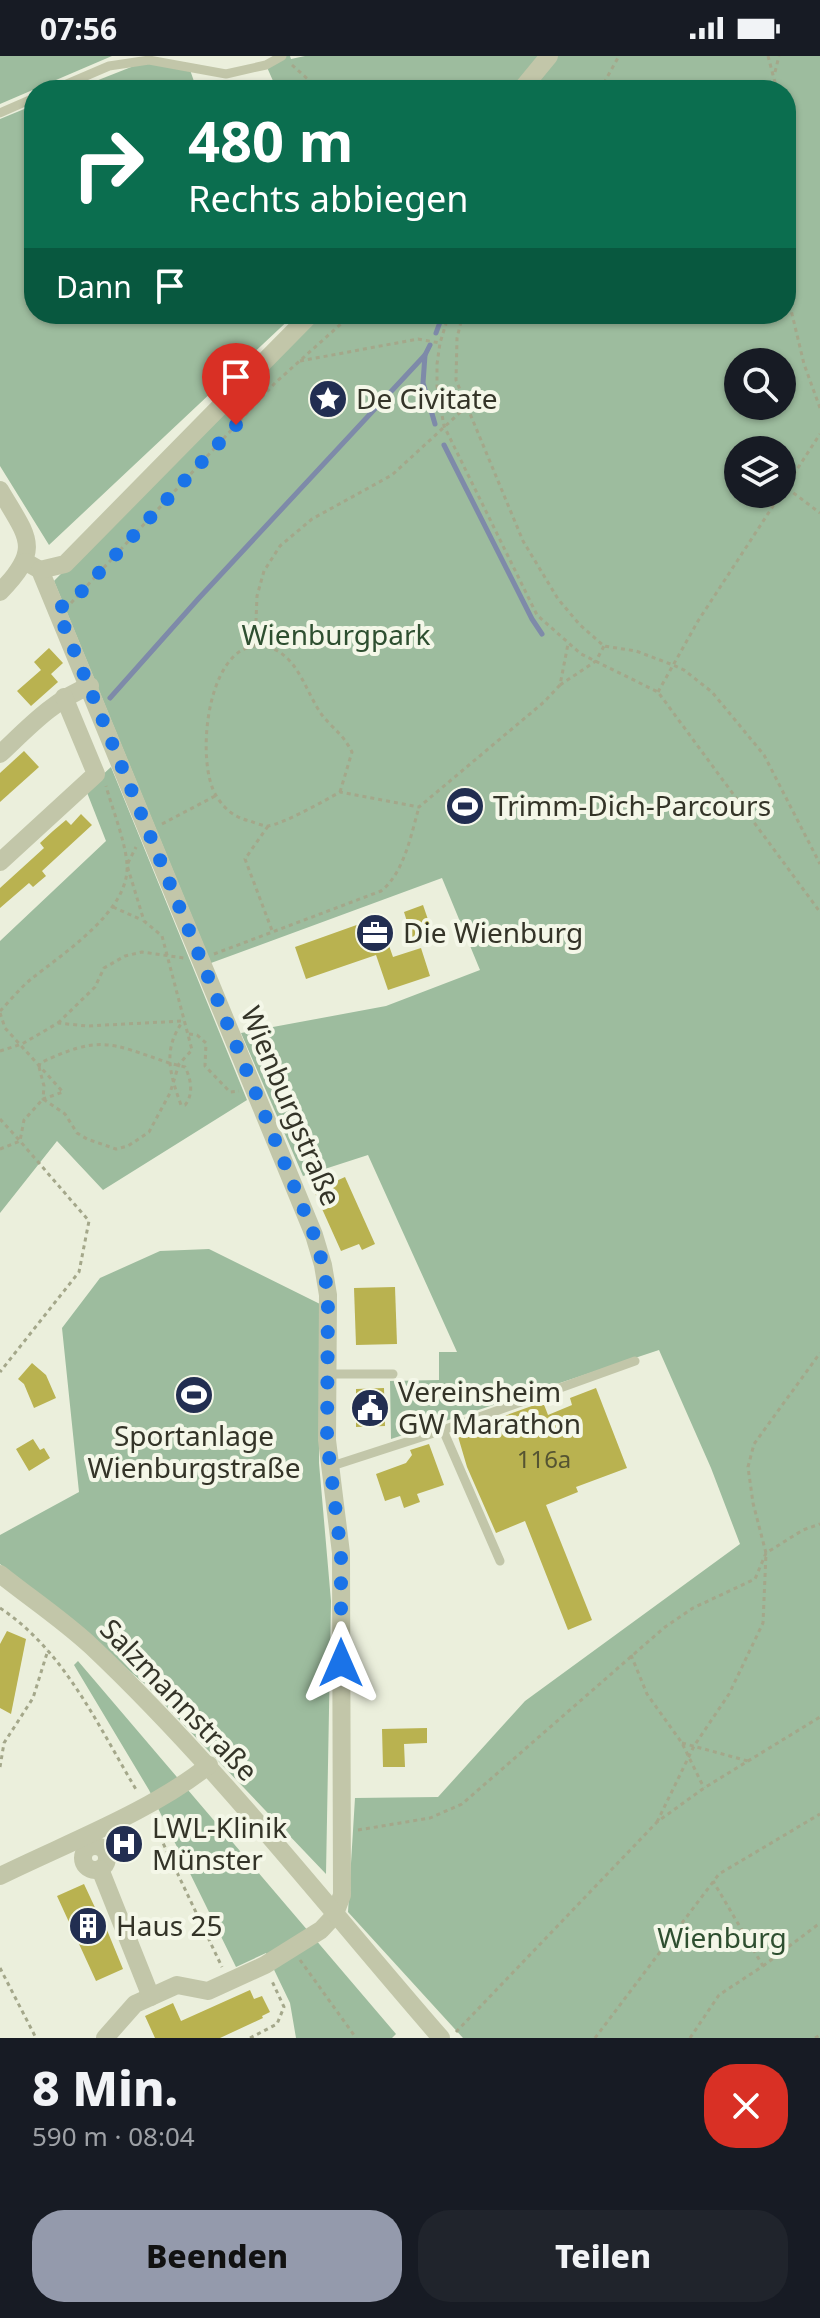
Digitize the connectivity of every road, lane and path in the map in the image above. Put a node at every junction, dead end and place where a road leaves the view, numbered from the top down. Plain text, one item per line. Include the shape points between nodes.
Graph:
1 (549, 56) edge
2 (619, 56) edge
3 (768, 56) edge
4 (779, 56) edge
5 (286, 60) edge
6 (774, 75) junction
7 (76, 80) edge
8 (309, 80) edge
9 (529, 80) edge
10 (606, 80) edge
11 (775, 80) edge
12 (24, 102) edge
13 (0, 113) edge
14 (301, 324) edge
15 (341, 324) edge
16 (446, 324) edge
17 (460, 324) edge
18 (794, 324) edge
19 (440, 343) junction
20 (300, 361) junction
21 (466, 407) junction
22 (820, 408) edge
23 (444, 426) junction
24 (820, 434) edge
25 (796, 473) edge
26 (0, 490) edge
27 (796, 495) edge
28 (774, 508) edge
29 (820, 513) edge
30 (33, 566) junction
31 (0, 592) edge
32 (57, 609) junction
33 (568, 644) junction
34 (255, 646) junction
35 (604, 646) junction
36 (596, 661) junction
37 (673, 665) junction
38 (560, 685) junction
39 (90, 686) junction
40 (658, 692) junction
41 (64, 697) junction
42 (0, 754) edge
43 (96, 774) junction
44 (340, 792) junction
45 (215, 796) junction
46 (419, 807) junction
47 (268, 826) junction
48 (147, 832) junction
49 (0, 862) edge
50 (820, 864) edge
51 (127, 865) junction
52 (113, 907) junction
53 (820, 912) edge
54 (144, 921) junction
55 (273, 933) junction
56 (167, 955) junction
57 (200, 960) junction
58 (0, 1012) edge
59 (183, 1021) junction
60 (58, 1023) junction
61 (189, 1034) junction
62 (22, 1044) junction
63 (0, 1051) edge
64 (169, 1063) junction
65 (179, 1064) junction
66 (39, 1067) junction
67 (171, 1083) junction
68 (252, 1088) junction
69 (43, 1099) junction
70 (0, 1119) edge
71 (20, 1141) junction
72 (0, 1149) edge
73 (820, 1353) edge
74 (635, 1361) dead end
75 (0, 1372) edge
76 (327, 1374) junction
77 (393, 1374) dead end
78 (443, 1430) junction
79 (329, 1467) junction
80 (820, 1524) edge
81 (766, 1553) junction
82 (500, 1561) dead end
83 (0, 1574) edge
84 (0, 1608) edge
85 (48, 1650) junction
86 (631, 1655) junction
87 (820, 1717) edge
88 (682, 1743) junction
89 (694, 1746) junction
90 (689, 1756) junction
91 (750, 1762) junction
92 (209, 1765) junction
93 (0, 1767) edge
94 (704, 1788) junction
95 (144, 1806) junction
96 (820, 1814) edge
97 (657, 1822) junction
98 (342, 1832) junction
99 (88, 1840) junction
100 (0, 1876) edge
101 (713, 1881) junction
102 (334, 1916) junction
103 (820, 1923) edge
104 (292, 1948) junction
105 (265, 1965) junction
106 (763, 1966) junction
107 (0, 1968) edge
108 (229, 1981) junction
109 (151, 1997) junction
110 (820, 2035) edge
111 (598, 2037) edge
112 (36, 2038) edge
113 (105, 2038) edge
114 (250, 2038) edge
115 (356, 2038) edge
116 (441, 2038) edge
117 (451, 2038) edge
118 (690, 2038) edge
119 (815, 2038) edge

1 - 9 street
2 - 10 path
3 - 6 path
4 - 6 path
5 - 7 lane via 226,74 149,60 109,66
5 - 8 path
6 - 11 path
12 - 13 lane
14 - 30 street via 65,564
15 - 20 path
16 - 19 path
17 - 21 path via 456,380
18 - 22 path
19 - 20 path via 418,339
19 - 23 path via 437,386
20 - 32 path via 71,602
21 - 23 path
21 - 35 path via 523,541 558,599
23 - 33 path via 537,615
23 - 34 path via 392,475 312,519 280,546 264,571 257,596
24 - 25 path
26 - 30 street, Wienburgstraße via 23,530
27 - 29 path
28 - 37 path
30 - 31 street
30 - 32 street, Wienburgstraße
32 - 39 street, Wienburgstraße
33 - 36 path
33 - 38 path
34 - 44 path via 273,649 293,663 323,716 345,737 352,752
34 - 45 path via 239,653 222,671 211,705 205,746
35 - 36 path
35 - 37 path
36 - 38 path
36 - 40 path
37 - 40 path
37 - 50 path via 712,692 764,755
38 - 46 path
39 - 41 street
39 - 48 street, Wienburgstraße
40 - 53 path
41 - 42 street
41 - 43 street
43 - 49 street
43 - 51 path via 104,779
44 - 46 path
44 - 47 path
45 - 47 path via 236,818
45 - 48 path
46 - 55 path via 391,883 370,897
47 - 55 path via 245,859
48 - 57 street, Wienburgstraße
51 - 52 path
51 - 54 path
52 - 54 path
52 - 58 path
54 - 56 path via 162,936
55 - 57 path
56 - 57 path
56 - 59 path
56 - 60 path via 142,952 104,968 95,987
57 - 68 street, Wienburgstraße
58 - 62 path via 5,1028
59 - 60 path
59 - 61 path
59 - 64 path via 174,1033
60 - 62 path
61 - 65 path via 192,1050
61 - 68 path via 206,1043 205,1066 221,1085 230,1092
62 - 63 path
62 - 66 path
64 - 65 path
64 - 66 path via 104,1042 61,1053
64 - 67 path
65 - 67 path
65 - 67 path via 189,1074 191,1098 185,1105
66 - 69 path
66 - 69 path via 63,1092
67 - 69 path via 149,1132 116,1149 77,1133 65,1114
68 - 76 street, Wienburgstraße via 323,1265
69 - 71 path via 24,1120
70 - 71 path
71 - 72 path
71 - 75 path via 89,1221 79,1272
73 - 81 path via 754,1444 748,1467
74 - 78 lane
76 - 77 lane
76 - 79 street, Wienburgstraße
78 - 79 lane
78 - 82 lane
79 - 98 street, Wienburgstraße via 341,1553
80 - 81 path
81 - 86 path via 755,1579 693,1608
81 - 89 path via 763,1623 729,1694
83 - 92 street, Salzmannstraße via 89,1644
84 - 85 path
85 - 93 path via 33,1698 4,1743
85 - 95 path via 66,1671
86 - 88 path via 647,1694
86 - 98 path via 462,1804 430,1818
87 - 91 path
88 - 89 path
88 - 90 path
89 - 90 path
89 - 91 path
90 - 94 path
90 - 97 path
91 - 94 path
92 - 95 street
92 - 102 street, Salzmannstraße
94 - 97 path
95 - 99 street
95 - 108 path
96 - 101 path
97 - 117 path
98 - 102 street, Wienburgstraße via 342,1895
99 - 100 street
99 - 109 street via 83,1862 100,1869
101 - 106 path
101 - 111 path
102 - 104 street
102 - 116 street
103 - 106 path
104 - 105 street
104 - 115 path
105 - 108 street
105 - 114 path via 284,2007 277,2024
106 - 118 path via 719,1995
107 - 112 path
108 - 109 street via 208,1991 177,1985
109 - 113 street via 135,2004
110 - 119 path

